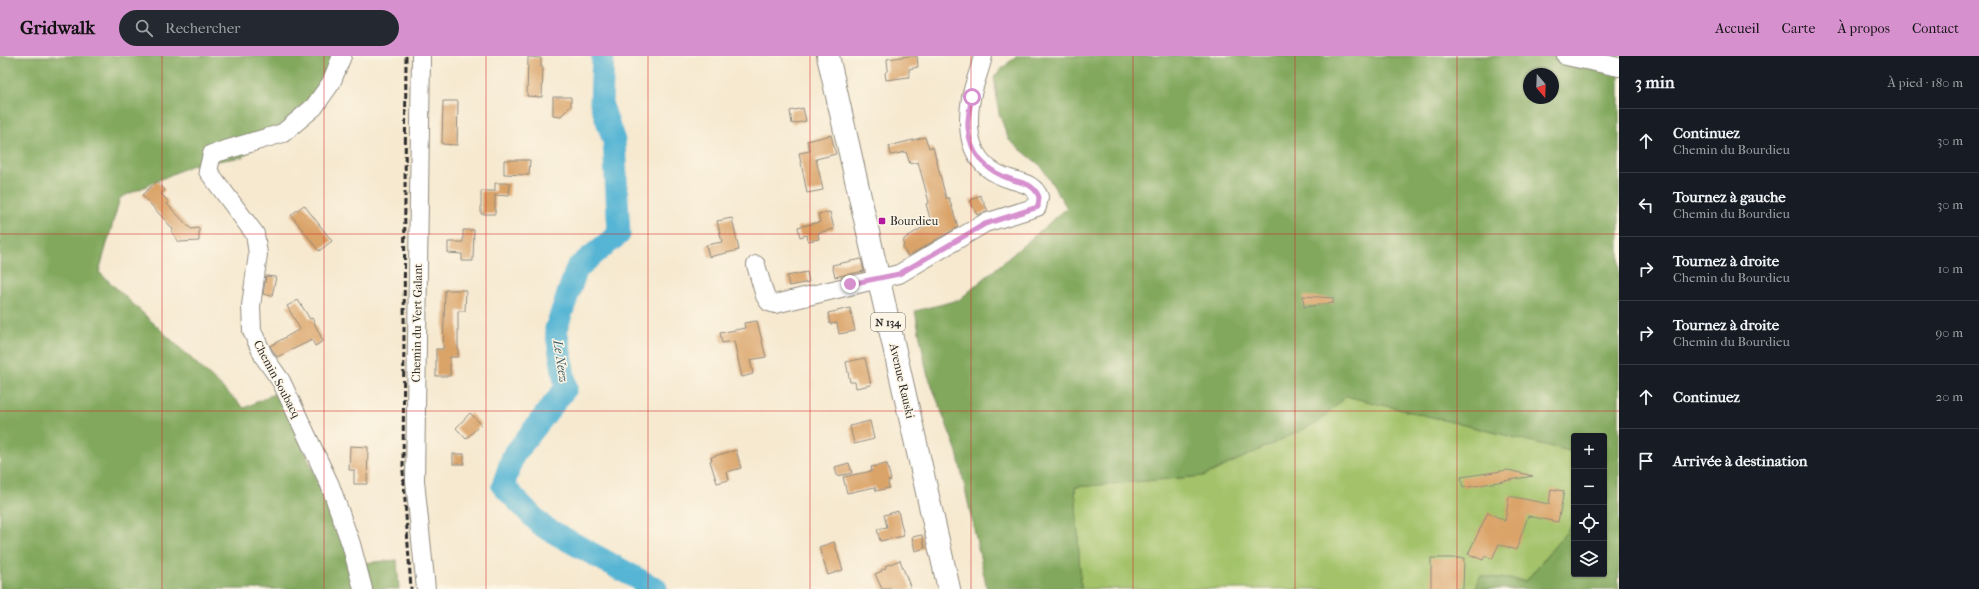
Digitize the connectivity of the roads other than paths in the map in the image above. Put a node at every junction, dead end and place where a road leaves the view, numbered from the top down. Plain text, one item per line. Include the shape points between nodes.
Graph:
1 (342, 56) edge
2 (420, 56) edge
3 (828, 56) edge
4 (983, 56) edge
5 (1566, 56) edge
6 (1619, 67) edge
7 (756, 265) dead end
8 (878, 279) junction
9 (363, 589) edge
10 (426, 589) edge
11 (949, 589) edge

1 - 9 street, Chemin Soubacq via 331,83 314,107 283,133 212,154 208,170 255,234 258,254 251,306 252,331 264,357 280,381 330,485 351,544
2 - 10 street, Chemin du Vert Galant via 415,481
3 - 8 main road, Avenue Rauski / N 134
4 - 8 street via 972,97 968,127 975,153 984,165 996,174 1033,187 1039,197 1038,207 985,224 899,274
5 - 6 street
7 - 8 street via 765,296 769,302 775,304
8 - 11 main road, Avenue Rauski / N 134

